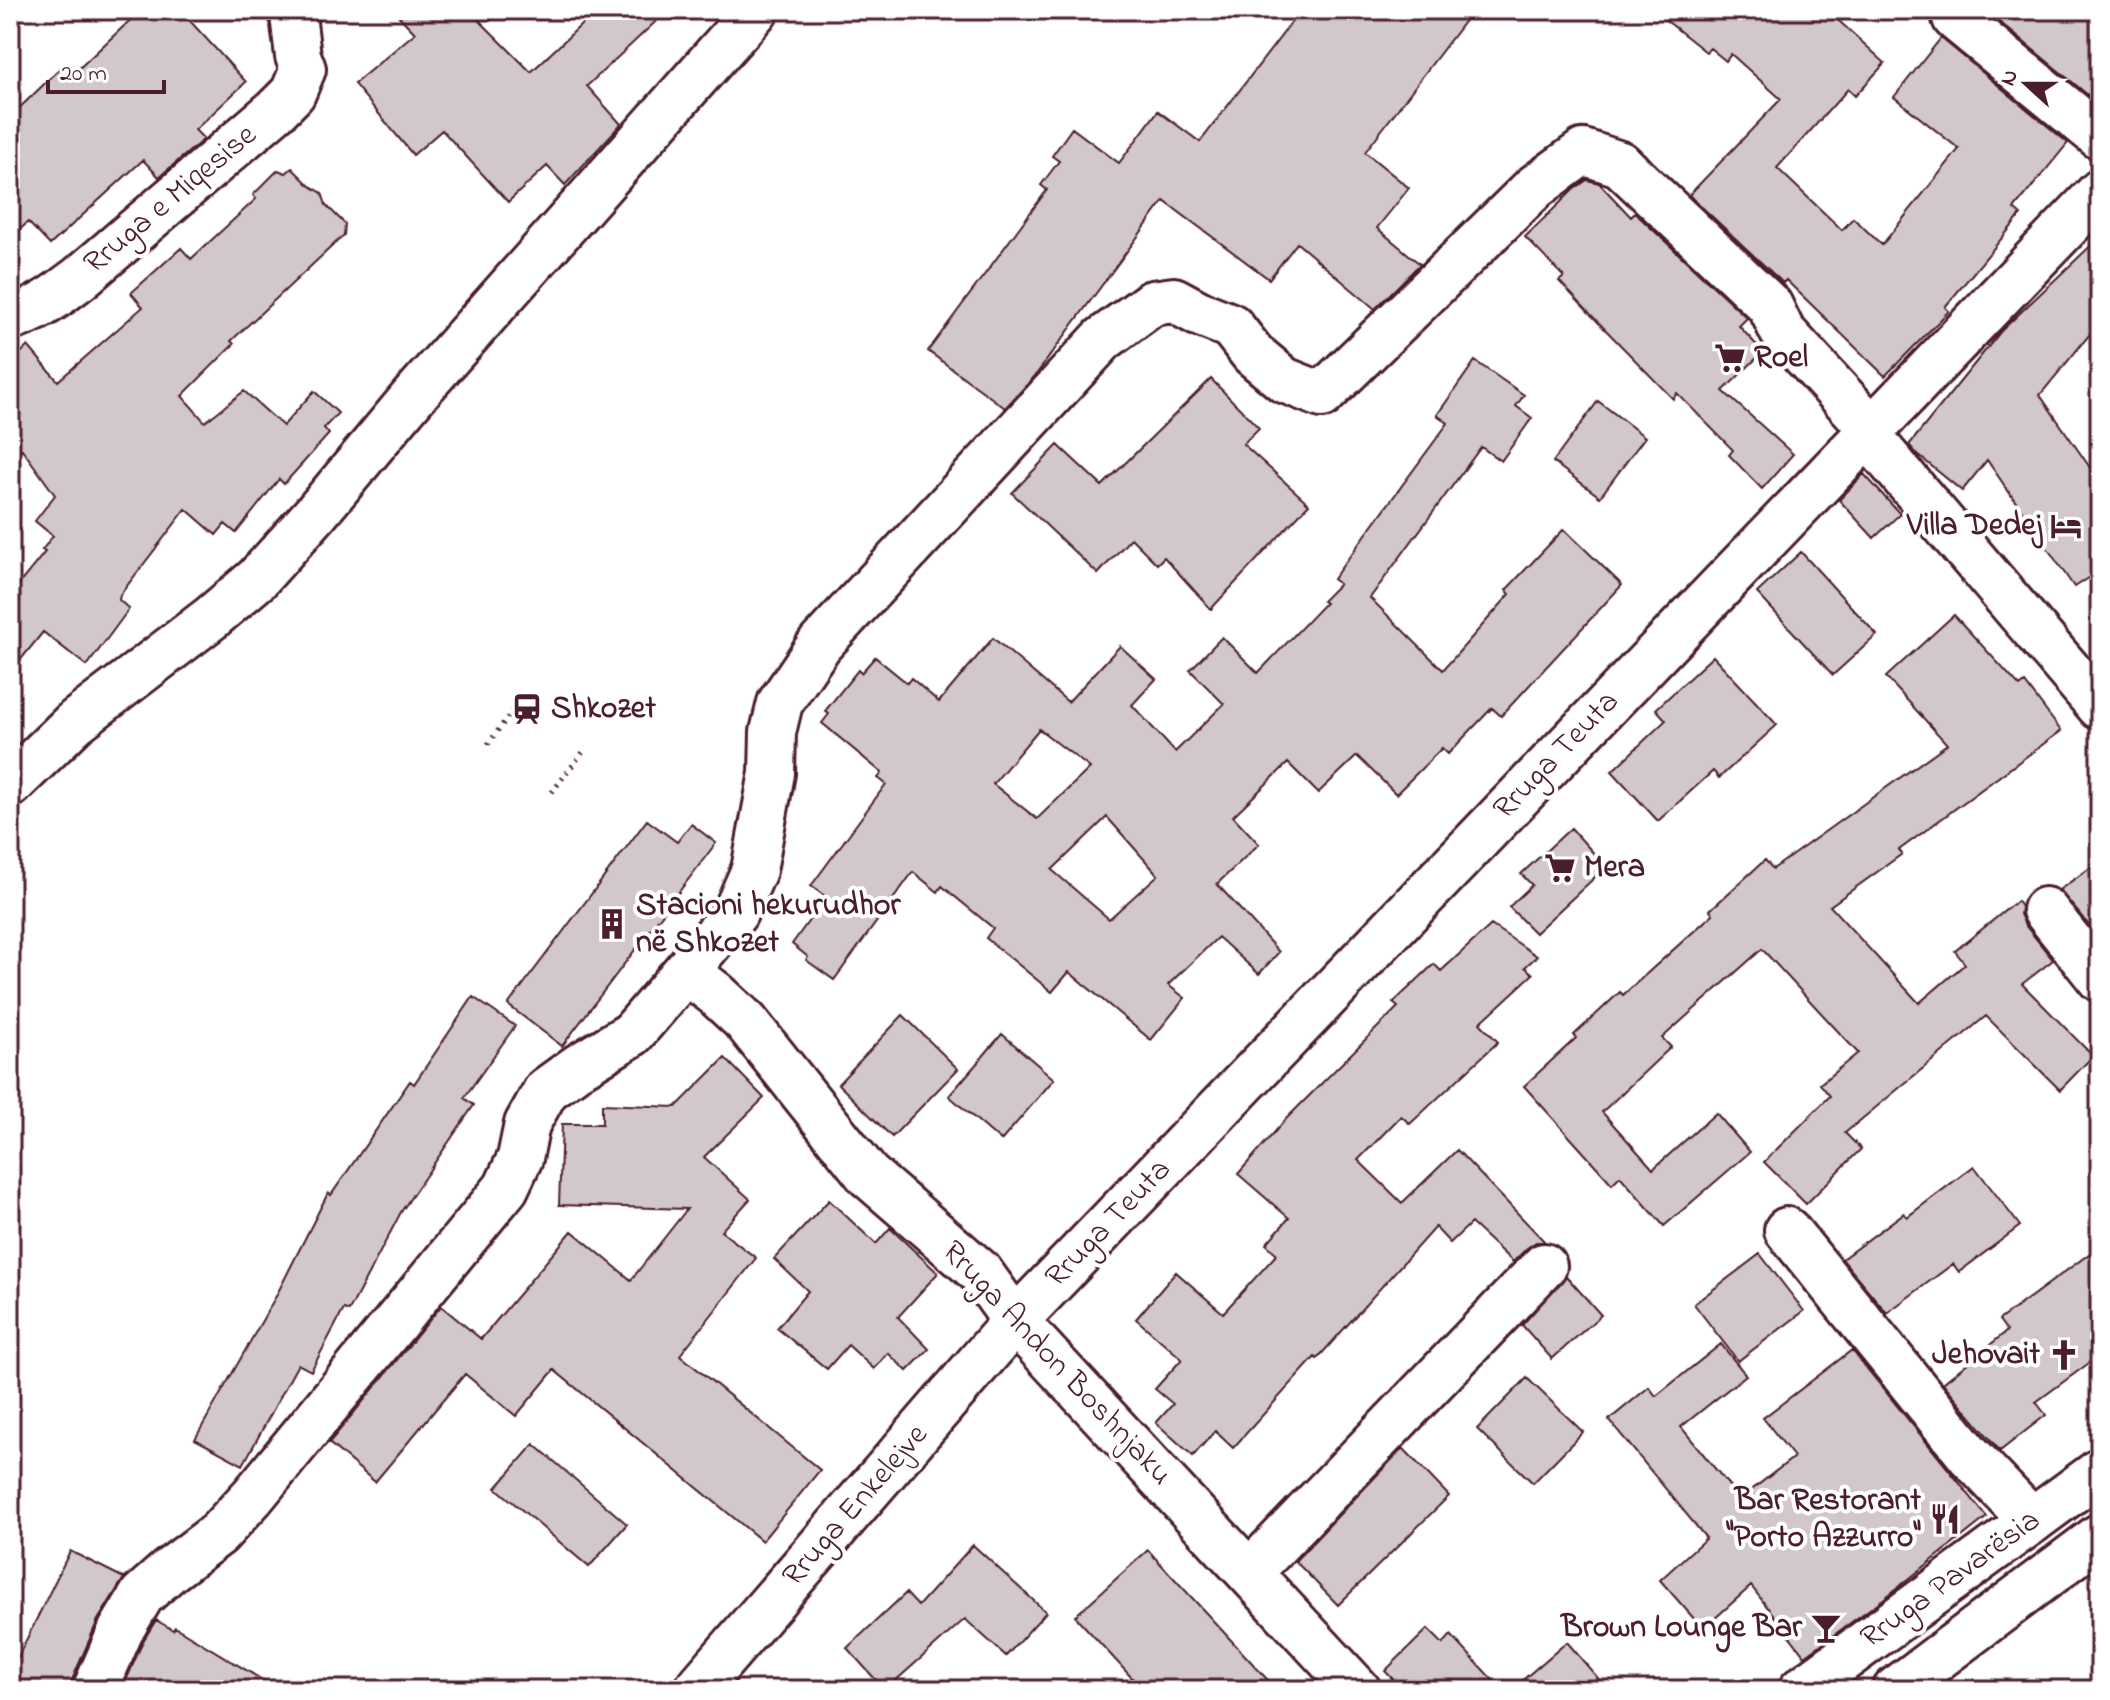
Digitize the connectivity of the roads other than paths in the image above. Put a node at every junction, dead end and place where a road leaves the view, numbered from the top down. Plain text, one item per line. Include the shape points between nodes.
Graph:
1 (756, 10) edge
2 (291, 12) edge
3 (1955, 18) dead end
4 (2100, 137) edge
5 (2100, 192) edge
6 (10, 318) edge
7 (1866, 433) junction
8 (2100, 707) edge
9 (10, 785) edge
10 (2045, 910) dead end
11 (686, 971) junction
12 (2100, 979) edge
13 (1787, 1230) dead end
14 (1544, 1266) dead end
15 (1015, 1321) junction
16 (2100, 1471) edge
17 (2032, 1521) junction
18 (2100, 1536) edge
19 (1249, 1573) junction
20 (95, 1690) edge
21 (696, 1690) edge
22 (1358, 1690) edge
23 (1801, 1690) edge
24 (1895, 1690) edge

1 - 9 street via 257,579 75,722
2 - 6 street, Rruga e Miqesise via 303,69 285,102 80,278 48,303
3 - 4 street
5 - 7 street, Rruga Teuta
7 - 8 street
7 - 11 street via 1862,418 1782,331 1770,306 1620,164 1583,152 1535,187 1322,395 1284,380 1231,326 1174,300 1152,303 1103,339 820,644 780,703 754,870 735,913
7 - 15 street, Rruga Teuta
10 - 12 street
11 - 15 street, Rruga Andon Boshnjaku via 746,1022 868,1175 980,1272
11 - 20 street via 632,1034 546,1090 527,1124 506,1188 253,1496 218,1534 142,1595
13 - 17 street via 1969,1455
14 - 19 street
15 - 19 street, Rruga Andon Boshnjaku
15 - 21 street, Rruga Enkelejve
16 - 17 street, Rruga Pavarësia
17 - 23 street, Rruga Pavarësia
18 - 24 street, Rruga Pavarësia
19 - 22 street, Rruga Andon Boshnjaku

